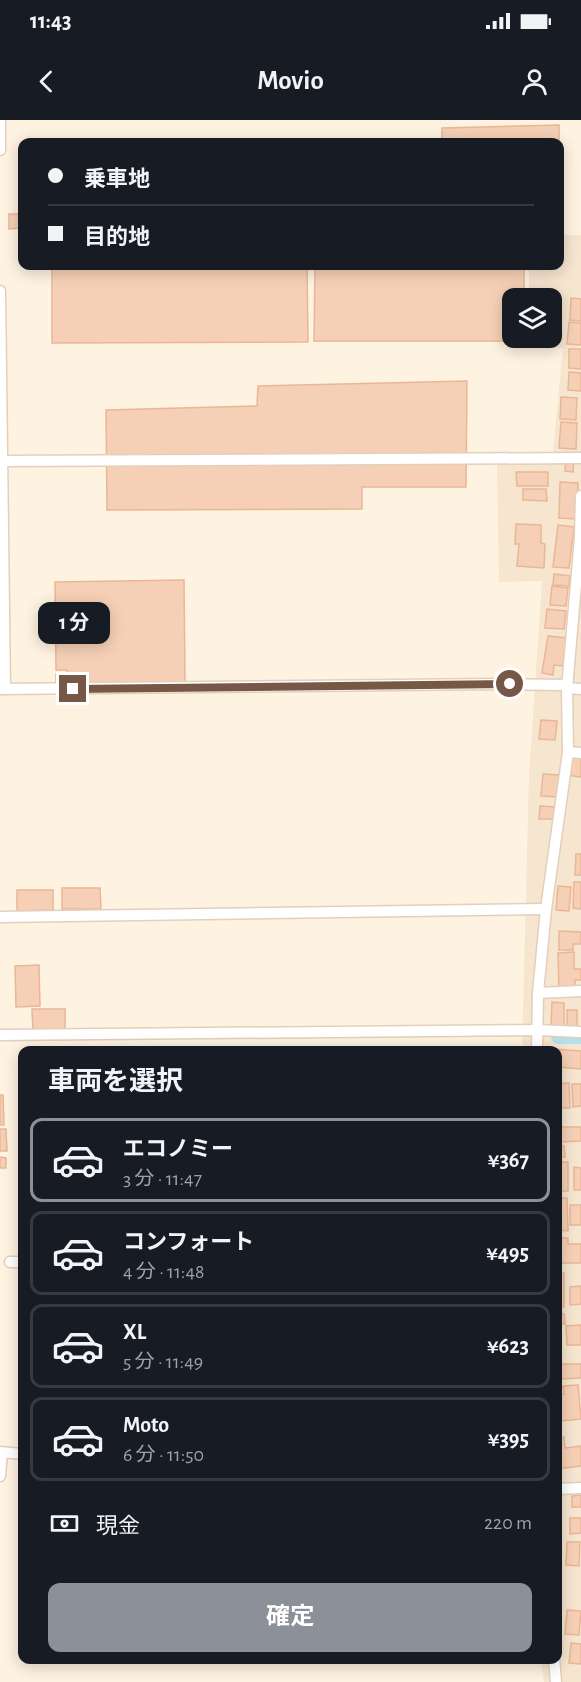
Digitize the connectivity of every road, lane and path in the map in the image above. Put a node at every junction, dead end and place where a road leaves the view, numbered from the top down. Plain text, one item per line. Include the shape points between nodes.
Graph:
1 (0, 120) edge
2 (0, 150) edge
3 (0, 291) edge
4 (581, 458) edge
5 (1, 461) edge
6 (581, 496) edge
7 (567, 687) junction
8 (2, 689) edge
9 (581, 689) edge
10 (568, 752) junction
11 (581, 753) edge
12 (546, 909) junction
13 (0, 917) edge
14 (581, 991) edge
15 (538, 993) junction
16 (537, 1030) junction
17 (581, 1032) edge
18 (0, 1035) edge
19 (537, 1046) edge
20 (10, 1262) dead end
21 (18, 1262) edge
22 (1, 1453) edge
23 (18, 1454) edge
24 (0, 1476) edge
25 (581, 1488) edge
26 (562, 1489) edge
27 (554, 1664) edge
28 (556, 1682) edge

1 - 2 street
3 - 5 street
4 - 5 street
5 - 8 street
6 - 7 street
7 - 8 street via 492,684
7 - 9 street
7 - 10 street
10 - 11 street
10 - 12 street
12 - 13 street
12 - 15 street
14 - 15 street
15 - 16 street
16 - 17 street
16 - 18 street
16 - 19 street
20 - 21 street
22 - 23 street
22 - 24 street
25 - 26 street
27 - 28 street

